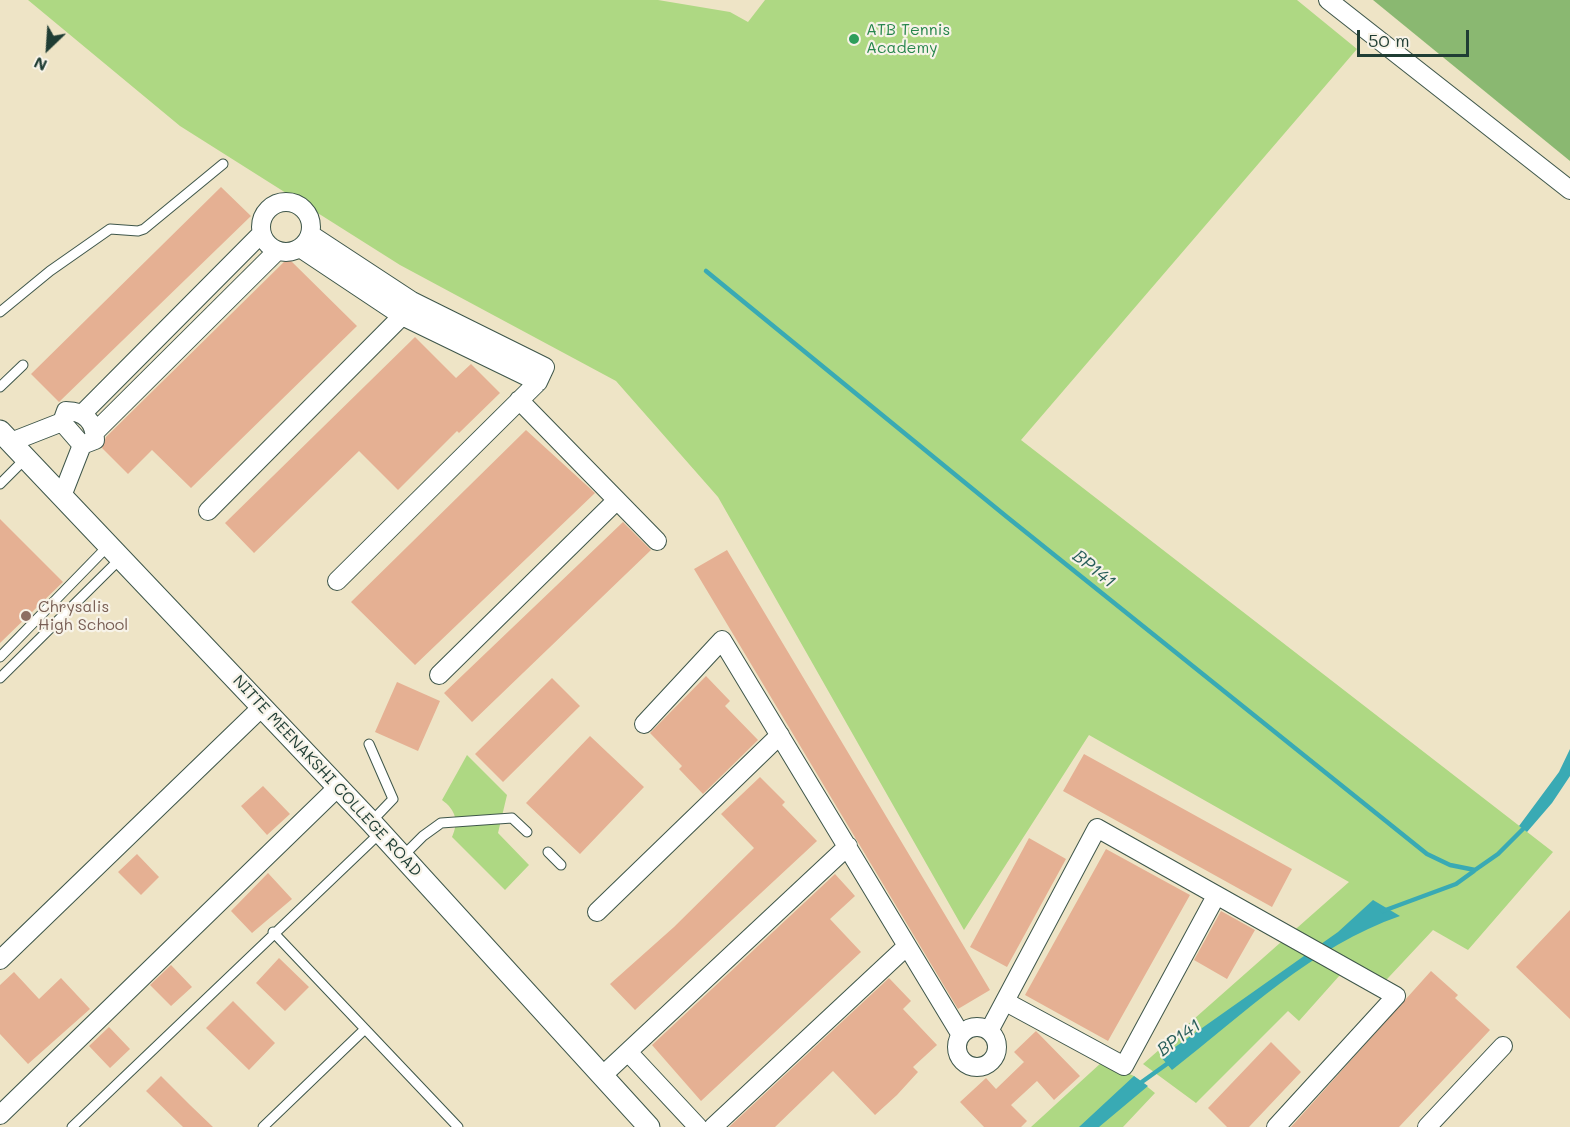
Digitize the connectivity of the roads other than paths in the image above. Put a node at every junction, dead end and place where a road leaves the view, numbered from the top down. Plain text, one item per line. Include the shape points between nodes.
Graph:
1 (1328, 0) edge
2 (223, 164) dead end
3 (1570, 190) edge
4 (261, 234) junction
5 (305, 241) junction
6 (277, 251) junction
7 (407, 309) junction
8 (0, 312) edge
9 (23, 365) dead end
10 (0, 387) edge
11 (519, 400) junction
12 (82, 414) junction
13 (62, 422) junction
14 (88, 439) junction
15 (6, 440) edge
16 (26, 458) junction
17 (0, 484) edge
18 (62, 496) junction
19 (617, 500) junction
20 (208, 511) dead end
21 (657, 541) dead end
22 (115, 552) junction
23 (337, 581) dead end
24 (0, 657) edge
25 (439, 675) dead end
26 (0, 678) edge
27 (262, 707) junction
28 (644, 724) dead end
29 (780, 735) junction
30 (369, 744) dead end
31 (338, 787) junction
32 (376, 827) junction
33 (527, 832) dead end
34 (848, 846) junction
35 (548, 852) dead end
36 (403, 856) junction
37 (561, 865) dead end
38 (1216, 896) junction
39 (597, 912) dead end
40 (273, 932) junction
41 (907, 946) junction
42 (0, 960) edge
43 (1006, 1002) junction
44 (365, 1029) junction
45 (989, 1031) junction
46 (961, 1035) junction
47 (1503, 1046) dead end
48 (628, 1052) junction
49 (603, 1076) junction
50 (0, 1115) edge
51 (72, 1127) edge
52 (263, 1127) edge
53 (458, 1127) edge
54 (650, 1127) edge
55 (699, 1127) edge
56 (713, 1127) edge
57 (1276, 1127) edge
58 (1427, 1127) edge

1 - 3 street
2 - 8 lane via 144,229 111,229
4 - 5 street via 265,212 284,202 305,210 311,224
4 - 6 street
4 - 12 street
5 - 6 street via 288,253
5 - 7 street
6 - 14 street
7 - 11 street via 545,366 538,382
7 - 20 street
9 - 10 lane
11 - 19 street
11 - 23 street
12 - 13 street via 66,411
12 - 14 street via 93,425
13 - 14 street
13 - 15 street
14 - 18 street
15 - 16 street, NITTE MEENAKSHI COLLEGE ROAD
16 - 17 lane
16 - 18 street, NITTE MEENAKSHI COLLEGE ROAD
18 - 22 street, NITTE MEENAKSHI COLLEGE ROAD
19 - 21 street
19 - 25 street
22 - 24 lane
22 - 26 lane
22 - 27 street, NITTE MEENAKSHI COLLEGE ROAD
27 - 31 street, NITTE MEENAKSHI COLLEGE ROAD
27 - 42 street
28 - 29 street via 722,640
29 - 34 street
29 - 39 street
30 - 32 lane via 393,799
31 - 32 street, NITTE MEENAKSHI COLLEGE ROAD
31 - 50 street
32 - 36 street, NITTE MEENAKSHI COLLEGE ROAD
32 - 40 lane
33 - 36 lane via 512,818 441,823
34 - 41 street
34 - 48 street
35 - 37 lane
36 - 49 street, NITTE MEENAKSHI COLLEGE ROAD
38 - 43 street via 1124,1066
38 - 43 street via 1096,828
38 - 57 street via 1396,996
40 - 44 lane
40 - 51 lane
41 - 46 street
41 - 56 street
43 - 45 street
44 - 52 lane
44 - 53 lane
45 - 46 street via 975,1027
45 - 46 street via 998,1050 992,1062 980,1068 966,1065 958,1055
47 - 58 street
48 - 49 street
48 - 55 street
49 - 54 street, NITTE MEENAKSHI COLLEGE ROAD

